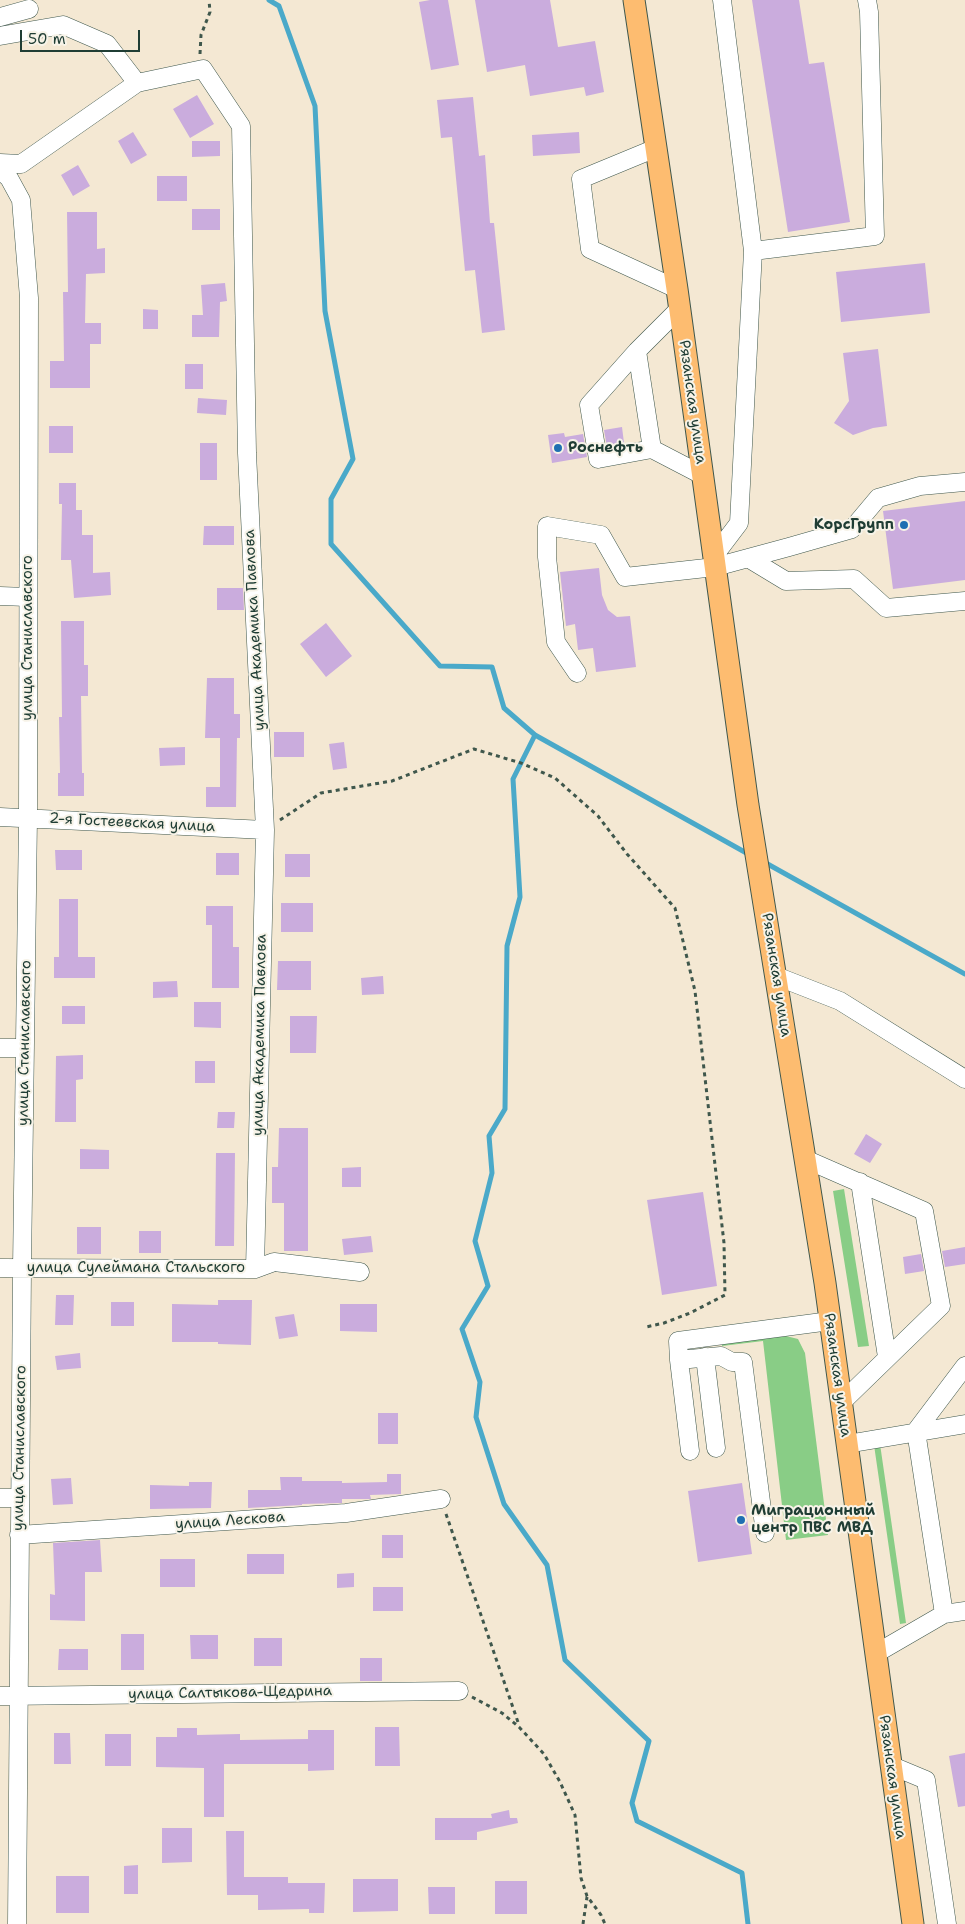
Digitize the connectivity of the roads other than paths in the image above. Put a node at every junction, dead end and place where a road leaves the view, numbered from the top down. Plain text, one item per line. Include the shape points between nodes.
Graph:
1 (634, 0) edge
2 (722, 0) edge
3 (867, 0) edge
4 (29, 9) dead end
5 (0, 17) edge
6 (0, 36) edge
7 (137, 82) junction
8 (656, 148) junction
9 (0, 162) edge
10 (0, 170) edge
11 (753, 251) junction
12 (678, 299) junction
13 (638, 351) junction
14 (652, 449) junction
15 (702, 475) junction
16 (965, 482) edge
17 (748, 558) junction
18 (714, 561) junction
19 (0, 596) edge
20 (27, 597) junction
21 (965, 601) edge
22 (577, 673) dead end
23 (0, 817) edge
24 (28, 817) junction
25 (265, 830) junction
26 (776, 976) junction
27 (0, 1048) edge
28 (25, 1048) junction
29 (965, 1079) edge
30 (805, 1159) junction
31 (860, 1182) junction
32 (0, 1268) edge
33 (22, 1268) junction
34 (255, 1269) junction
35 (360, 1272) dead end
36 (830, 1322) junction
37 (705, 1357) junction
38 (888, 1357) junction
39 (679, 1360) junction
40 (965, 1366) edge
41 (840, 1403) junction
42 (965, 1424) edge
43 (916, 1431) junction
44 (847, 1444) junction
45 (716, 1448) dead end
46 (690, 1451) dead end
47 (0, 1498) edge
48 (20, 1498) junction
49 (441, 1499) road end
50 (765, 1533) dead end
51 (19, 1535) junction
52 (965, 1611) edge
53 (944, 1614) junction
54 (875, 1654) junction
55 (459, 1690) road end
56 (0, 1696) edge
57 (18, 1696) junction
58 (890, 1765) junction
59 (17, 1924) edge
60 (913, 1924) edge
61 (947, 1924) edge

1 - 8 main road, Рязанская улица
2 - 11 street
3 - 11 street via 875,236
4 - 5 street
6 - 7 street via 63,25 108,44
7 - 9 street via 21,164
7 - 25 street, улица Академика Павлова via 203,69 241,126 247,454
8 - 12 main road, Рязанская улица
8 - 12 street via 581,179 590,249
10 - 20 street, улица Станиславского via 9,178 21,200 30,298
11 - 18 street via 739,522
12 - 13 street
12 - 15 main road, Рязанская улица
13 - 14 street
13 - 14 street via 589,405 598,459
14 - 15 street
15 - 18 main road, Рязанская улица
16 - 17 street via 920,486 878,498 852,529
17 - 18 street
17 - 21 street via 786,581 854,578 886,608
18 - 22 street via 626,577 601,535 547,526 556,642
18 - 26 main road, Рязанская улица
19 - 20 street
20 - 24 street, улица Станиславского
23 - 24 street, 2-я Гостеевская улица
24 - 25 street, 2-я Гостеевская улица
24 - 28 street, улица Станиславского
25 - 34 street, улица Академика Павлова
26 - 29 street via 840,1001
26 - 30 main road, Рязанская улица
27 - 28 street
28 - 33 street, улица Станиславского
30 - 31 street
30 - 36 main road, Рязанская улица
31 - 38 street
31 - 38 street via 924,1211 941,1306
32 - 33 street, улица Сулеймана Стальского
33 - 34 street, улица Сулеймана Стальского
33 - 48 street, улица Станиславского
34 - 35 street, улица Сулеймана Стальского via 274,1262
36 - 39 street via 681,1339 677,1343
36 - 41 main road, Рязанская улица
37 - 39 street
37 - 45 street
37 - 50 street via 721,1356 732,1362 743,1362
38 - 41 street
39 - 46 street
40 - 43 street
41 - 44 main road, Рязанская улица
42 - 43 street
43 - 44 street
43 - 53 street
44 - 54 main road, Рязанская улица
47 - 48 street
48 - 51 street, улица Станиславского
49 - 51 street, улица Лескова via 346,1513
51 - 57 street, улица Станиславского
52 - 53 street
53 - 54 street
54 - 58 main road, Рязанская улица
55 - 57 street, улица Салтыкова-Щедрина
56 - 57 street, улица Салтыкова-Щедрина
57 - 59 street, улица Станиславского
58 - 60 main road, Рязанская улица
58 - 61 street via 926,1780

